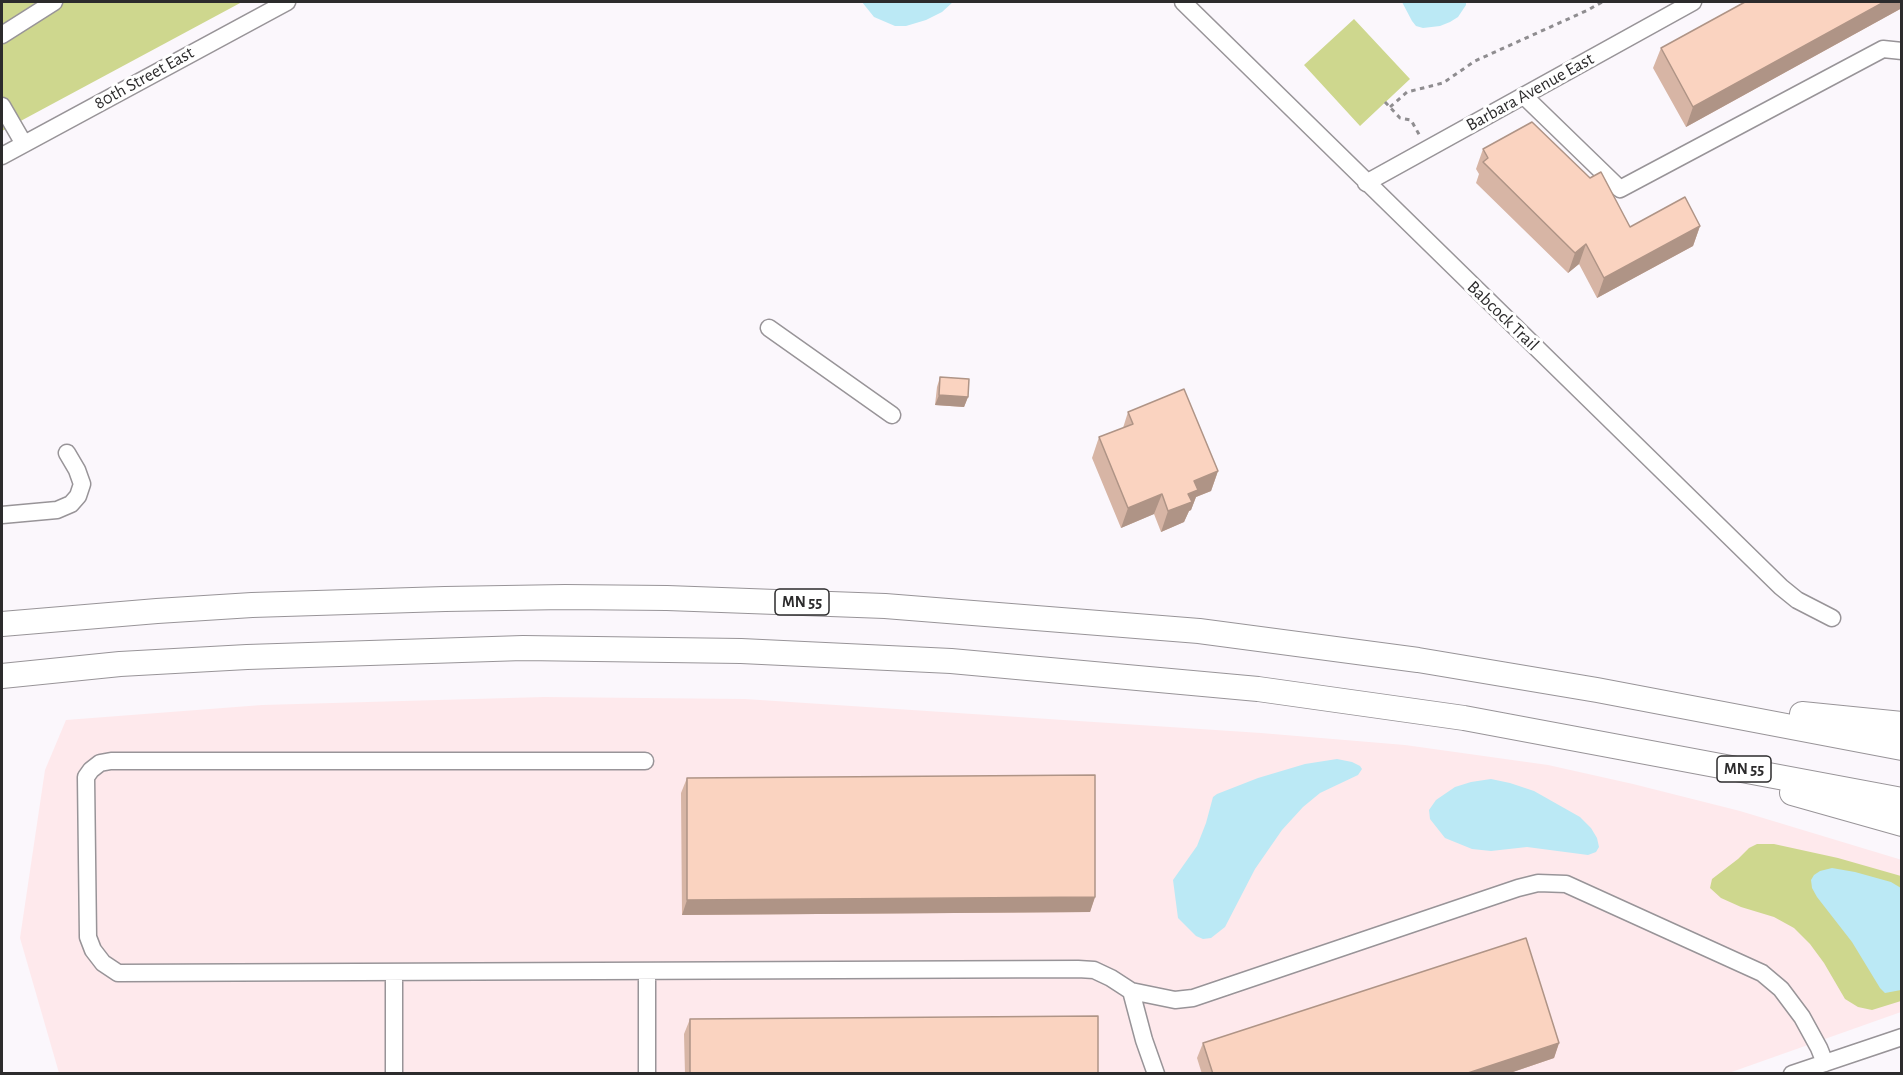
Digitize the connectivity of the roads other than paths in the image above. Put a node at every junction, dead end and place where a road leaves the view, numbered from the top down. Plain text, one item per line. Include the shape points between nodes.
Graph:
1 (54, 2) edge
2 (287, 2) edge
3 (1183, 2) edge
4 (1693, 2) edge
5 (2, 35) edge
6 (1902, 51) edge
7 (1524, 96) junction
8 (2, 106) edge
9 (24, 144) junction
10 (2, 156) edge
11 (1366, 183) junction
12 (769, 328) dead end
13 (892, 415) dead end
14 (67, 453) dead end
15 (2, 515) edge
16 (1832, 618) dead end
17 (2, 624) edge
18 (2, 676) edge
19 (1597, 690) junction
20 (1902, 724) edge
21 (1586, 739) junction
22 (1902, 748) edge
23 (645, 762) dead end
24 (1902, 800) edge
25 (1902, 824) edge
26 (394, 972) junction
27 (647, 972) junction
28 (1131, 991) junction
29 (1902, 1037) edge
30 (1825, 1063) junction
31 (394, 1074) edge
32 (648, 1074) edge
33 (1156, 1074) edge
34 (1792, 1074) edge

1 - 5 street
2 - 9 street, 80th Street East
3 - 11 street, Babcock Trail
4 - 7 street, Barbara Avenue East
6 - 7 street via 1883,49 1620,189
7 - 11 street, Barbara Avenue East
8 - 9 street
9 - 10 street, 80th Street East
11 - 16 street, Babcock Trail via 1781,587
12 - 13 street
14 - 15 street via 81,484 71,504 57,510
17 - 19 highway, MN 55 via 344,601 565,597 777,601 1199,631 1419,660
18 - 21 highway, MN 55 via 143,663 399,650 765,652 951,661 1205,684 1395,708
19 - 20 highway
19 - 22 highway, MN 55
21 - 24 highway, MN 55
21 - 25 highway
23 - 26 street via 111,761 100,763 86,777 88,937 103,963 118,973
26 - 27 street
26 - 31 street
27 - 28 street via 1078,969 1095,970
27 - 32 street
28 - 30 street via 1175,1000 1193,998 1518,888 1566,884 1762,973 1781,989 1802,1017
28 - 33 street
29 - 30 street
30 - 34 street

